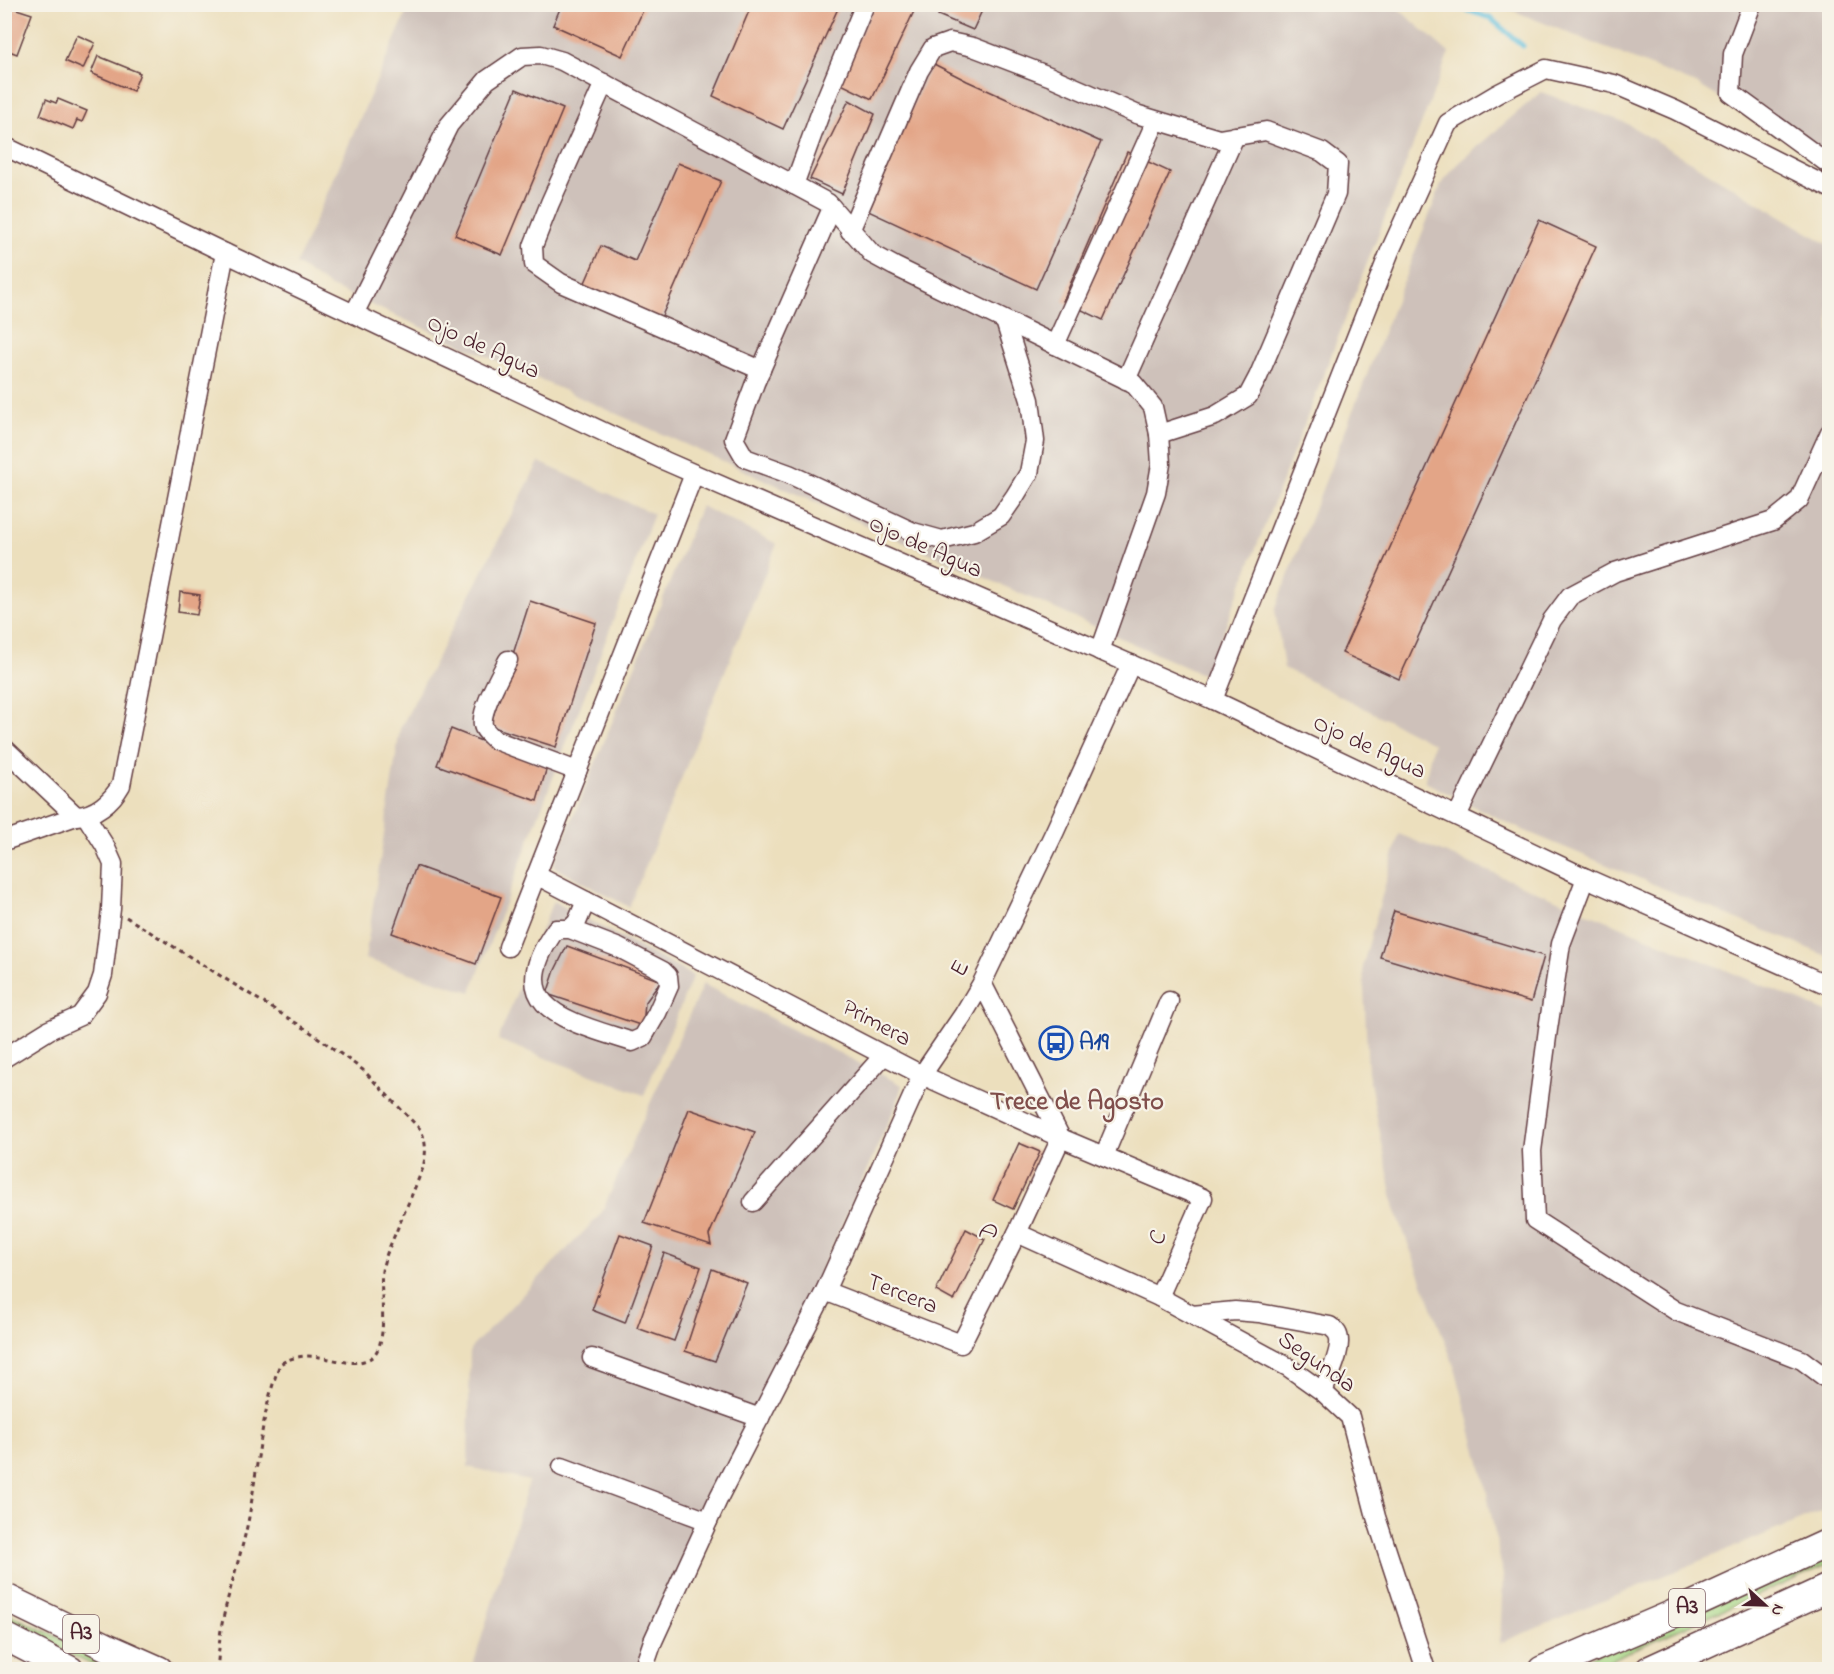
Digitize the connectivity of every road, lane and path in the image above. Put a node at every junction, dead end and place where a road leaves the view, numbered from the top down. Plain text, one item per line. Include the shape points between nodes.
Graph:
1 (865, 4) edge
2 (1752, 4) edge
3 (604, 83) junction
4 (1156, 121) junction
5 (1235, 136) junction
6 (4, 146) edge
7 (1830, 165) edge
8 (794, 185) junction
9 (1830, 188) edge
10 (832, 208) junction
11 (850, 231) junction
12 (225, 254) junction
13 (354, 314) junction
14 (1005, 321) junction
15 (1055, 345) junction
16 (761, 370) junction
17 (1126, 380) junction
18 (1830, 432) edge
19 (1159, 434) junction
20 (694, 474) junction
21 (1100, 651) junction
22 (508, 660) dead end
23 (1131, 664) junction
24 (1213, 700) junction
25 (4, 748) edge
26 (577, 771) junction
27 (81, 816) junction
28 (1457, 816) junction
29 (4, 841) edge
30 (536, 875) junction
31 (1586, 878) junction
32 (586, 901) junction
33 (111, 909) junction
34 (570, 929) junction
35 (508, 947) dead end
36 (982, 982) junction
37 (1830, 986) edge
38 (1169, 1001) dead end
39 (884, 1055) junction
40 (4, 1058) edge
41 (922, 1075) junction
42 (1061, 1138) junction
43 (1104, 1156) junction
44 (1203, 1198) joint
45 (753, 1202) dead end
46 (1017, 1233) junction
47 (825, 1290) junction
48 (1159, 1298) junction
49 (1192, 1315) junction
50 (961, 1344) joint
51 (592, 1358) dead end
52 (1830, 1381) edge
53 (1323, 1392) junction
54 (760, 1418) junction
55 (562, 1467) dead end
56 (708, 1521) junction
57 (1830, 1542) edge
58 (1830, 1587) edge
59 (4, 1597) edge
60 (4, 1636) edge
61 (70, 1670) edge
62 (159, 1670) edge
63 (218, 1670) edge
64 (644, 1670) edge
65 (1426, 1670) edge
66 (1542, 1670) edge
67 (1649, 1670) edge

1 - 8 street
2 - 7 street via 1733,54 1731,93
3 - 8 street
3 - 13 street via 542,55 522,56 488,80 449,125
3 - 16 street via 533,246 534,264 561,282
4 - 5 street via 1219,139
4 - 11 street via 973,47 950,42 933,48 919,71
4 - 15 street
5 - 17 street
5 - 19 street via 1266,131 1322,152 1338,164 1336,194 1248,396 1215,416
6 - 12 street, Ojo de Agua
8 - 10 street via 828,202
9 - 24 street via 1675,110 1614,84 1546,69 1448,123 1390,251
10 - 11 street
10 - 16 street
11 - 14 street via 872,254
12 - 13 street, Ojo de Agua
12 - 27 street via 121,785 115,796
13 - 20 street, Ojo de Agua
14 - 15 street
14 - 16 street via 1030,400 1035,441 1029,472 1001,516 974,532 942,540 913,532 789,474 745,458 734,439
15 - 17 street
17 - 19 street via 1153,407
18 - 28 street via 1799,500 1773,521 1615,572 1570,596 1552,620
19 - 21 street via 1161,464 1156,494
20 - 21 street, Ojo de Agua
20 - 26 street
21 - 23 street, Ojo de Agua
22 - 26 street via 483,714 486,732 495,740
23 - 24 street, Ojo de Agua
23 - 36 street, E
24 - 28 street, Ojo de Agua
25 - 27 street
26 - 30 street
27 - 29 street
27 - 33 street via 105,846 113,864
28 - 31 street, Ojo de Agua
30 - 32 street, Primera
30 - 35 street
31 - 37 street, Ojo de Agua
31 - 52 street via 1559,955 1532,1151 1535,1220 1676,1311 1802,1360
32 - 34 street
32 - 39 street, Primera
33 - 40 street via 97,993 80,1016
33 - 63 path via 299,1024 363,1070 421,1130 426,1142 423,1168 382,1270 383,1327 377,1351 363,1361 304,1355 280,1364 271,1388 249,1519 222,1625
34 - 34 street via 619,948 668,976 669,986 643,1037 632,1042 587,1027 550,1010 537,994 534,981 545,945 556,929
36 - 41 street, E
36 - 42 street
38 - 43 street
39 - 41 street, Primera
39 - 45 street
41 - 42 street, Primera
41 - 47 street, E
42 - 43 street, Primera
42 - 46 street, D
43 - 44 street, Primera
44 - 48 street, C
46 - 48 street, Segunda
46 - 50 street, D
47 - 50 street, Tercera
47 - 54 street, E
48 - 49 street, Segunda
49 - 53 street, Segunda via 1288,1367
49 - 53 street via 1235,1311 1330,1326 1340,1341
51 - 54 street
53 - 65 street, Segunda via 1350,1417 1376,1517
54 - 56 street, E
55 - 56 street
56 - 64 street, E via 653,1641
57 - 66 highway, A3
58 - 67 highway, A3
59 - 62 highway, A3
60 - 61 highway, A3

